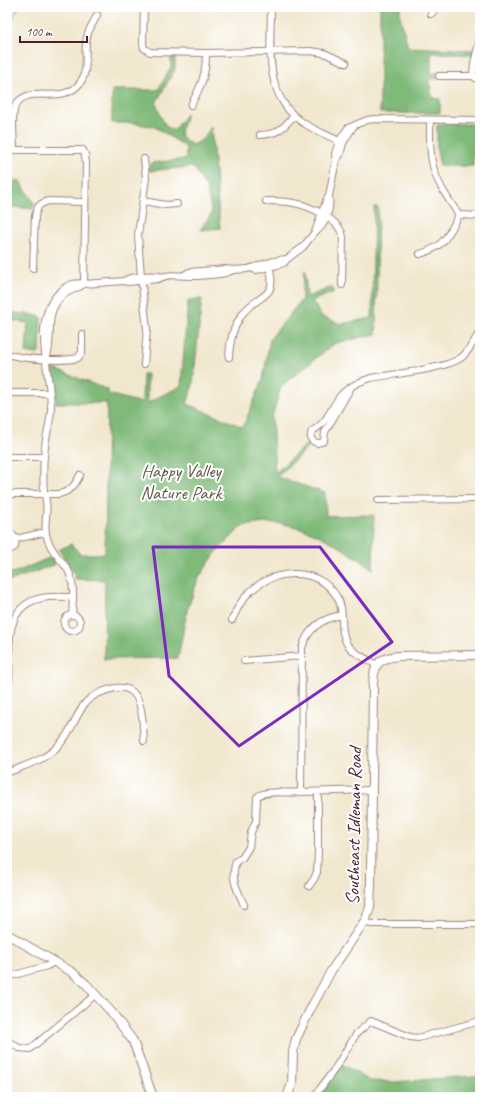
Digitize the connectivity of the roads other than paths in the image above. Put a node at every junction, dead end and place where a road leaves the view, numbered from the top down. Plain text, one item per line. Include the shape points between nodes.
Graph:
1 (144, 7) edge
2 (271, 7) edge
3 (437, 7) edge
4 (431, 14) dead end
5 (97, 15) dead end
6 (480, 39) edge
7 (271, 52) junction
8 (206, 53) junction
9 (346, 63) dead end
10 (439, 76) dead end
11 (473, 76) junction
12 (480, 81) edge
13 (191, 105) dead end
14 (294, 116) junction
15 (430, 120) junction
16 (480, 120) edge
17 (260, 135) dead end
18 (341, 142) junction
19 (14, 150) junction
20 (7, 152) edge
21 (144, 159) dead end
22 (143, 201) junction
23 (266, 201) dead end
24 (85, 202) junction
25 (178, 204) dead end
26 (324, 215) junction
27 (459, 215) junction
28 (480, 216) edge
29 (420, 254) dead end
30 (270, 266) junction
31 (33, 268) dead end
32 (142, 279) junction
33 (84, 284) junction
34 (342, 285) dead end
35 (480, 331) edge
36 (82, 334) dead end
37 (7, 354) edge
38 (229, 357) dead end
39 (46, 359) junction
40 (144, 364) dead end
41 (350, 389) junction
42 (9, 393) dead end
43 (50, 393) junction
44 (7, 457) edge
45 (44, 457) junction
46 (80, 475) dead end
47 (7, 494) edge
48 (44, 494) junction
49 (480, 499) edge
50 (378, 500) dead end
51 (46, 532) junction
52 (7, 533) edge
53 (16, 539) junction
54 (7, 550) edge
55 (73, 597) junction
56 (72, 615) dead end
57 (342, 615) junction
58 (232, 620) dead end
59 (480, 655) edge
60 (302, 656) junction
61 (244, 661) dead end
62 (376, 665) junction
63 (7, 687) edge
64 (144, 741) dead end
65 (7, 773) edge
66 (372, 790) junction
67 (301, 792) junction
68 (318, 792) junction
69 (309, 886) dead end
70 (244, 905) dead end
71 (364, 922) junction
72 (480, 924) edge
73 (7, 934) edge
74 (54, 962) junction
75 (7, 977) edge
76 (95, 994) junction
77 (480, 1021) edge
78 (7, 1040) edge
79 (153, 1097) edge
80 (287, 1097) edge
81 (314, 1097) edge

1 - 8 street via 143,43 146,50
2 - 7 street
3 - 4 street
5 - 19 street via 87,36 85,72 80,84 63,94 32,95 22,98 14,113
6 - 11 street
7 - 8 street
7 - 9 street via 324,53
7 - 14 street via 271,71 275,88
8 - 13 street via 203,82
10 - 11 street
11 - 12 street
14 - 17 street via 278,132
14 - 18 street
15 - 16 street
15 - 18 street via 372,119 348,128
15 - 27 street via 433,166 440,185
18 - 26 street via 335,154 336,160
19 - 20 street
19 - 24 street via 83,150
21 - 22 street via 146,178
22 - 25 street via 166,205
22 - 32 street via 138,235
23 - 26 street via 294,203
24 - 31 street via 48,201 38,207 35,216
24 - 33 street
26 - 30 street via 304,247
26 - 34 street via 342,232
27 - 28 street
27 - 29 street via 439,246
30 - 32 street via 255,266 202,276 158,275
30 - 38 street via 270,290 248,307 238,320 232,335
32 - 33 street via 127,278
32 - 40 street via 147,329
33 - 39 street via 67,292 54,308 50,320 49,352
35 - 41 street via 464,355 451,364 371,378
36 - 39 street via 82,352 78,358
37 - 39 street
39 - 43 street
41 - 41 street via 341,395 324,421 312,431 312,441 324,441 325,432
42 - 43 street
43 - 45 street via 50,416
44 - 45 street
45 - 48 street
46 - 48 street via 69,490 59,494
47 - 48 street
48 - 51 street
49 - 50 street
51 - 53 street
51 - 55 street via 52,549 68,570
52 - 53 street
53 - 54 street via 15,547
55 - 56 street
55 - 63 street via 36,599 20,611 10,633
57 - 58 street via 338,598 326,584 313,577 292,574 271,578 258,585 246,595
57 - 60 street via 325,620 313,628 304,641
57 - 62 street via 343,634 347,644
59 - 62 main road via 397,656 386,658
60 - 61 street
60 - 67 street
62 - 66 main road, Southeast Idleman Road via 373,685
64 - 65 street via 142,708 138,698 125,689 112,689 87,702 63,741 51,753 37,762
66 - 68 street
66 - 71 main road, Southeast Idleman Road via 371,896
67 - 68 street
67 - 70 street via 264,793 257,797 256,821 251,832 249,848 242,858 236,861 233,874
68 - 69 street via 317,872
71 - 72 street
71 - 80 main road, Southeast Idleman Road via 335,964 300,1030 294,1045 292,1084
73 - 74 main road
74 - 75 street
74 - 76 main road via 77,976
76 - 78 street via 30,1049 19,1048
76 - 79 main road via 134,1041
77 - 81 street via 418,1038 371,1021 357,1033

